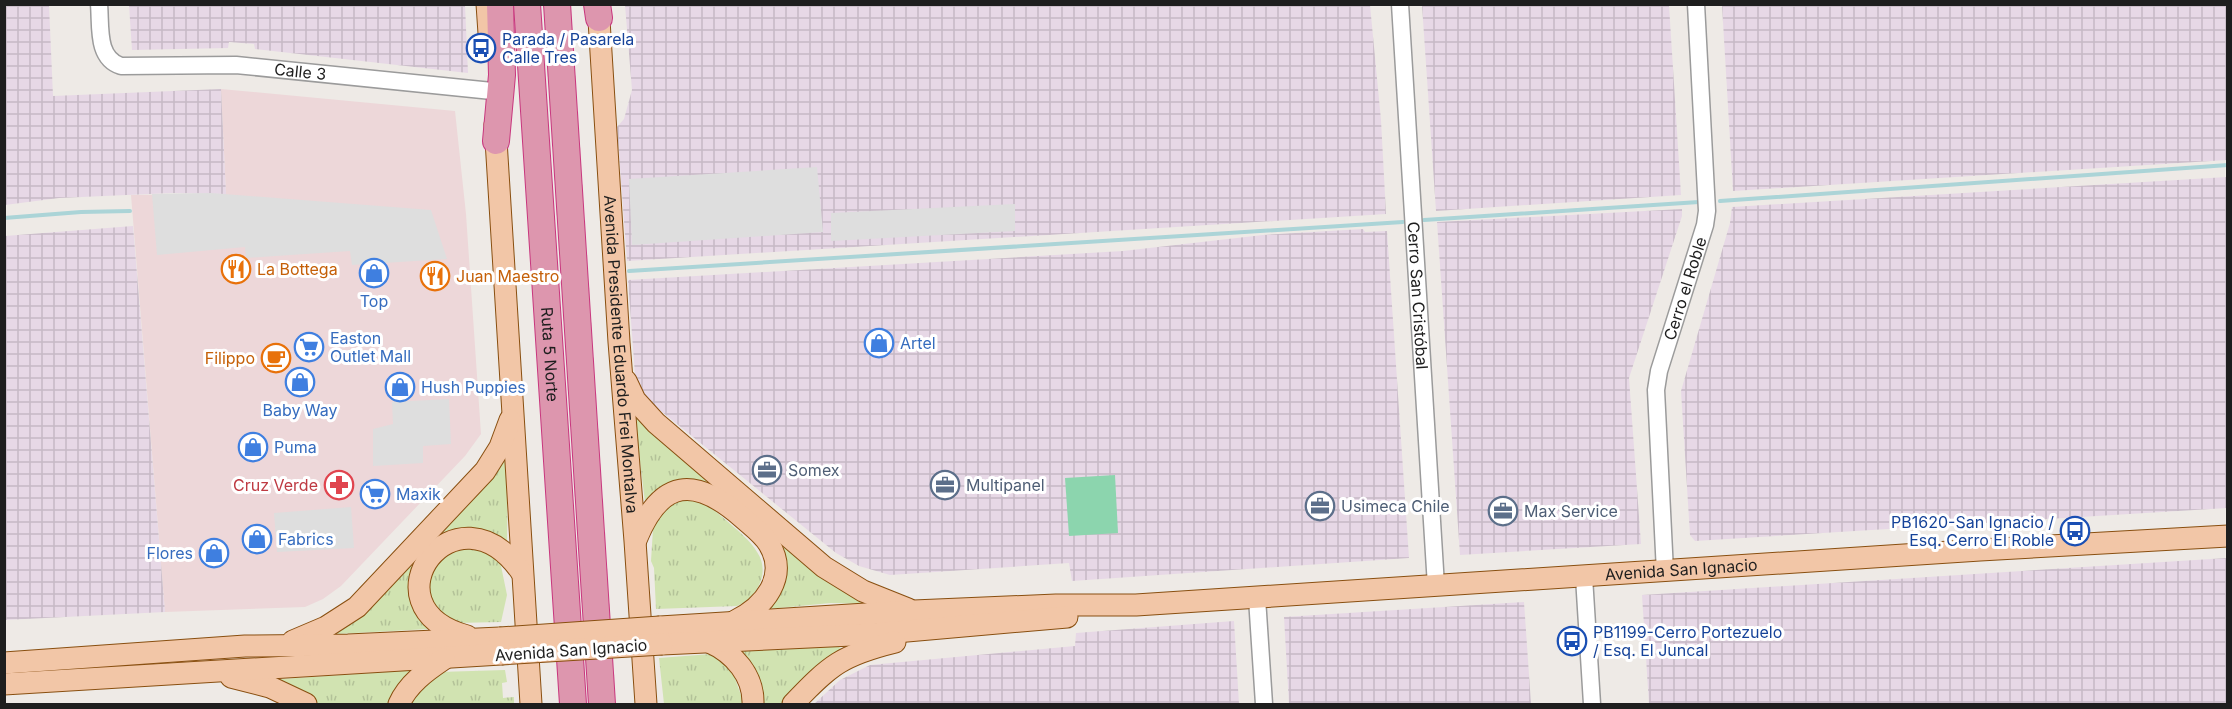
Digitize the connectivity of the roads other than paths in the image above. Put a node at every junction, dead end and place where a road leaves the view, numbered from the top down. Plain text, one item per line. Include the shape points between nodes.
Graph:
1 (99, 4) edge
2 (487, 4) edge
3 (500, 4) edge
4 (527, 4) edge
5 (557, 4) edge
6 (1400, 4) edge
7 (1696, 4) edge
8 (598, 9) edge
9 (492, 91) junction
10 (496, 141) junction
11 (622, 370) junction
12 (512, 410) junction
13 (2228, 536) edge
14 (635, 541) junction
15 (1665, 572) junction
16 (522, 573) junction
17 (1584, 577) junction
18 (1436, 586) junction
19 (1257, 598) junction
20 (1136, 605) junction
21 (914, 611) junction
22 (729, 624) junction
23 (937, 630) junction
24 (661, 636) junction
25 (476, 639) junction
26 (709, 642) junction
27 (281, 645) junction
28 (244, 646) junction
29 (500, 646) junction
30 (444, 658) junction
31 (4, 663) edge
32 (245, 669) junction
33 (212, 671) junction
34 (4, 684) edge
35 (306, 705) edge
36 (399, 705) edge
37 (531, 705) edge
38 (573, 705) edge
39 (602, 705) edge
40 (646, 705) edge
41 (753, 705) edge
42 (793, 705) edge
43 (1264, 705) edge
44 (1592, 705) edge

1 - 9 street, Calle 3 via 102,45 114,64 268,67
2 - 9 main road
3 - 10 highway via 502,75
4 - 38 highway, Ruta 5 Norte
5 - 39 highway, Ruta 5 Norte
6 - 18 street, Cerro San Cristóbal
7 - 15 street, Cerro el Roble via 1707,211 1656,390
8 - 11 main road, Avenida Presidente Eduardo Frei Montalva
9 - 10 main road
10 - 12 main road
11 - 14 main road, Avenida Presidente Eduardo Frei Montalva
11 - 21 main road via 635,399 649,416 824,567 863,591
12 - 16 main road
12 - 27 main road via 504,438 485,471 366,598 332,625
13 - 15 main road, Avenida San Ignacio
14 - 22 main road via 658,501 678,490 705,492 733,510 766,540 776,567 774,583 766,598
14 - 40 main road, Avenida Presidente Eduardo Frei Montalva
15 - 17 main road, Avenida San Ignacio
16 - 25 main road via 502,550 477,539 451,541 428,559 420,580 424,609 440,626
16 - 37 main road
17 - 18 main road, Avenida San Ignacio
17 - 44 street
18 - 19 main road, Avenida San Ignacio
19 - 20 main road, Avenida San Ignacio
19 - 43 street
20 - 21 main road, Avenida San Ignacio
20 - 23 main road, Avenida San Ignacio via 1076,616
21 - 22 main road, Avenida San Ignacio
22 - 24 main road, Avenida San Ignacio
23 - 26 main road, Avenida San Ignacio
23 - 42 main road via 838,661
24 - 26 main road, Avenida San Ignacio
24 - 29 main road, Avenida San Ignacio, bridge
25 - 27 main road, Avenida San Ignacio
25 - 29 main road, Avenida San Ignacio
26 - 41 main road via 746,672
27 - 28 main road, Avenida San Ignacio
28 - 31 main road, Avenida San Ignacio
28 - 32 main road via 251,658
29 - 30 main road, Avenida San Ignacio
30 - 32 main road, Avenida San Ignacio
30 - 36 main road via 411,685
32 - 33 main road, Avenida San Ignacio
33 - 34 main road, Avenida San Ignacio
33 - 35 main road via 270,687

